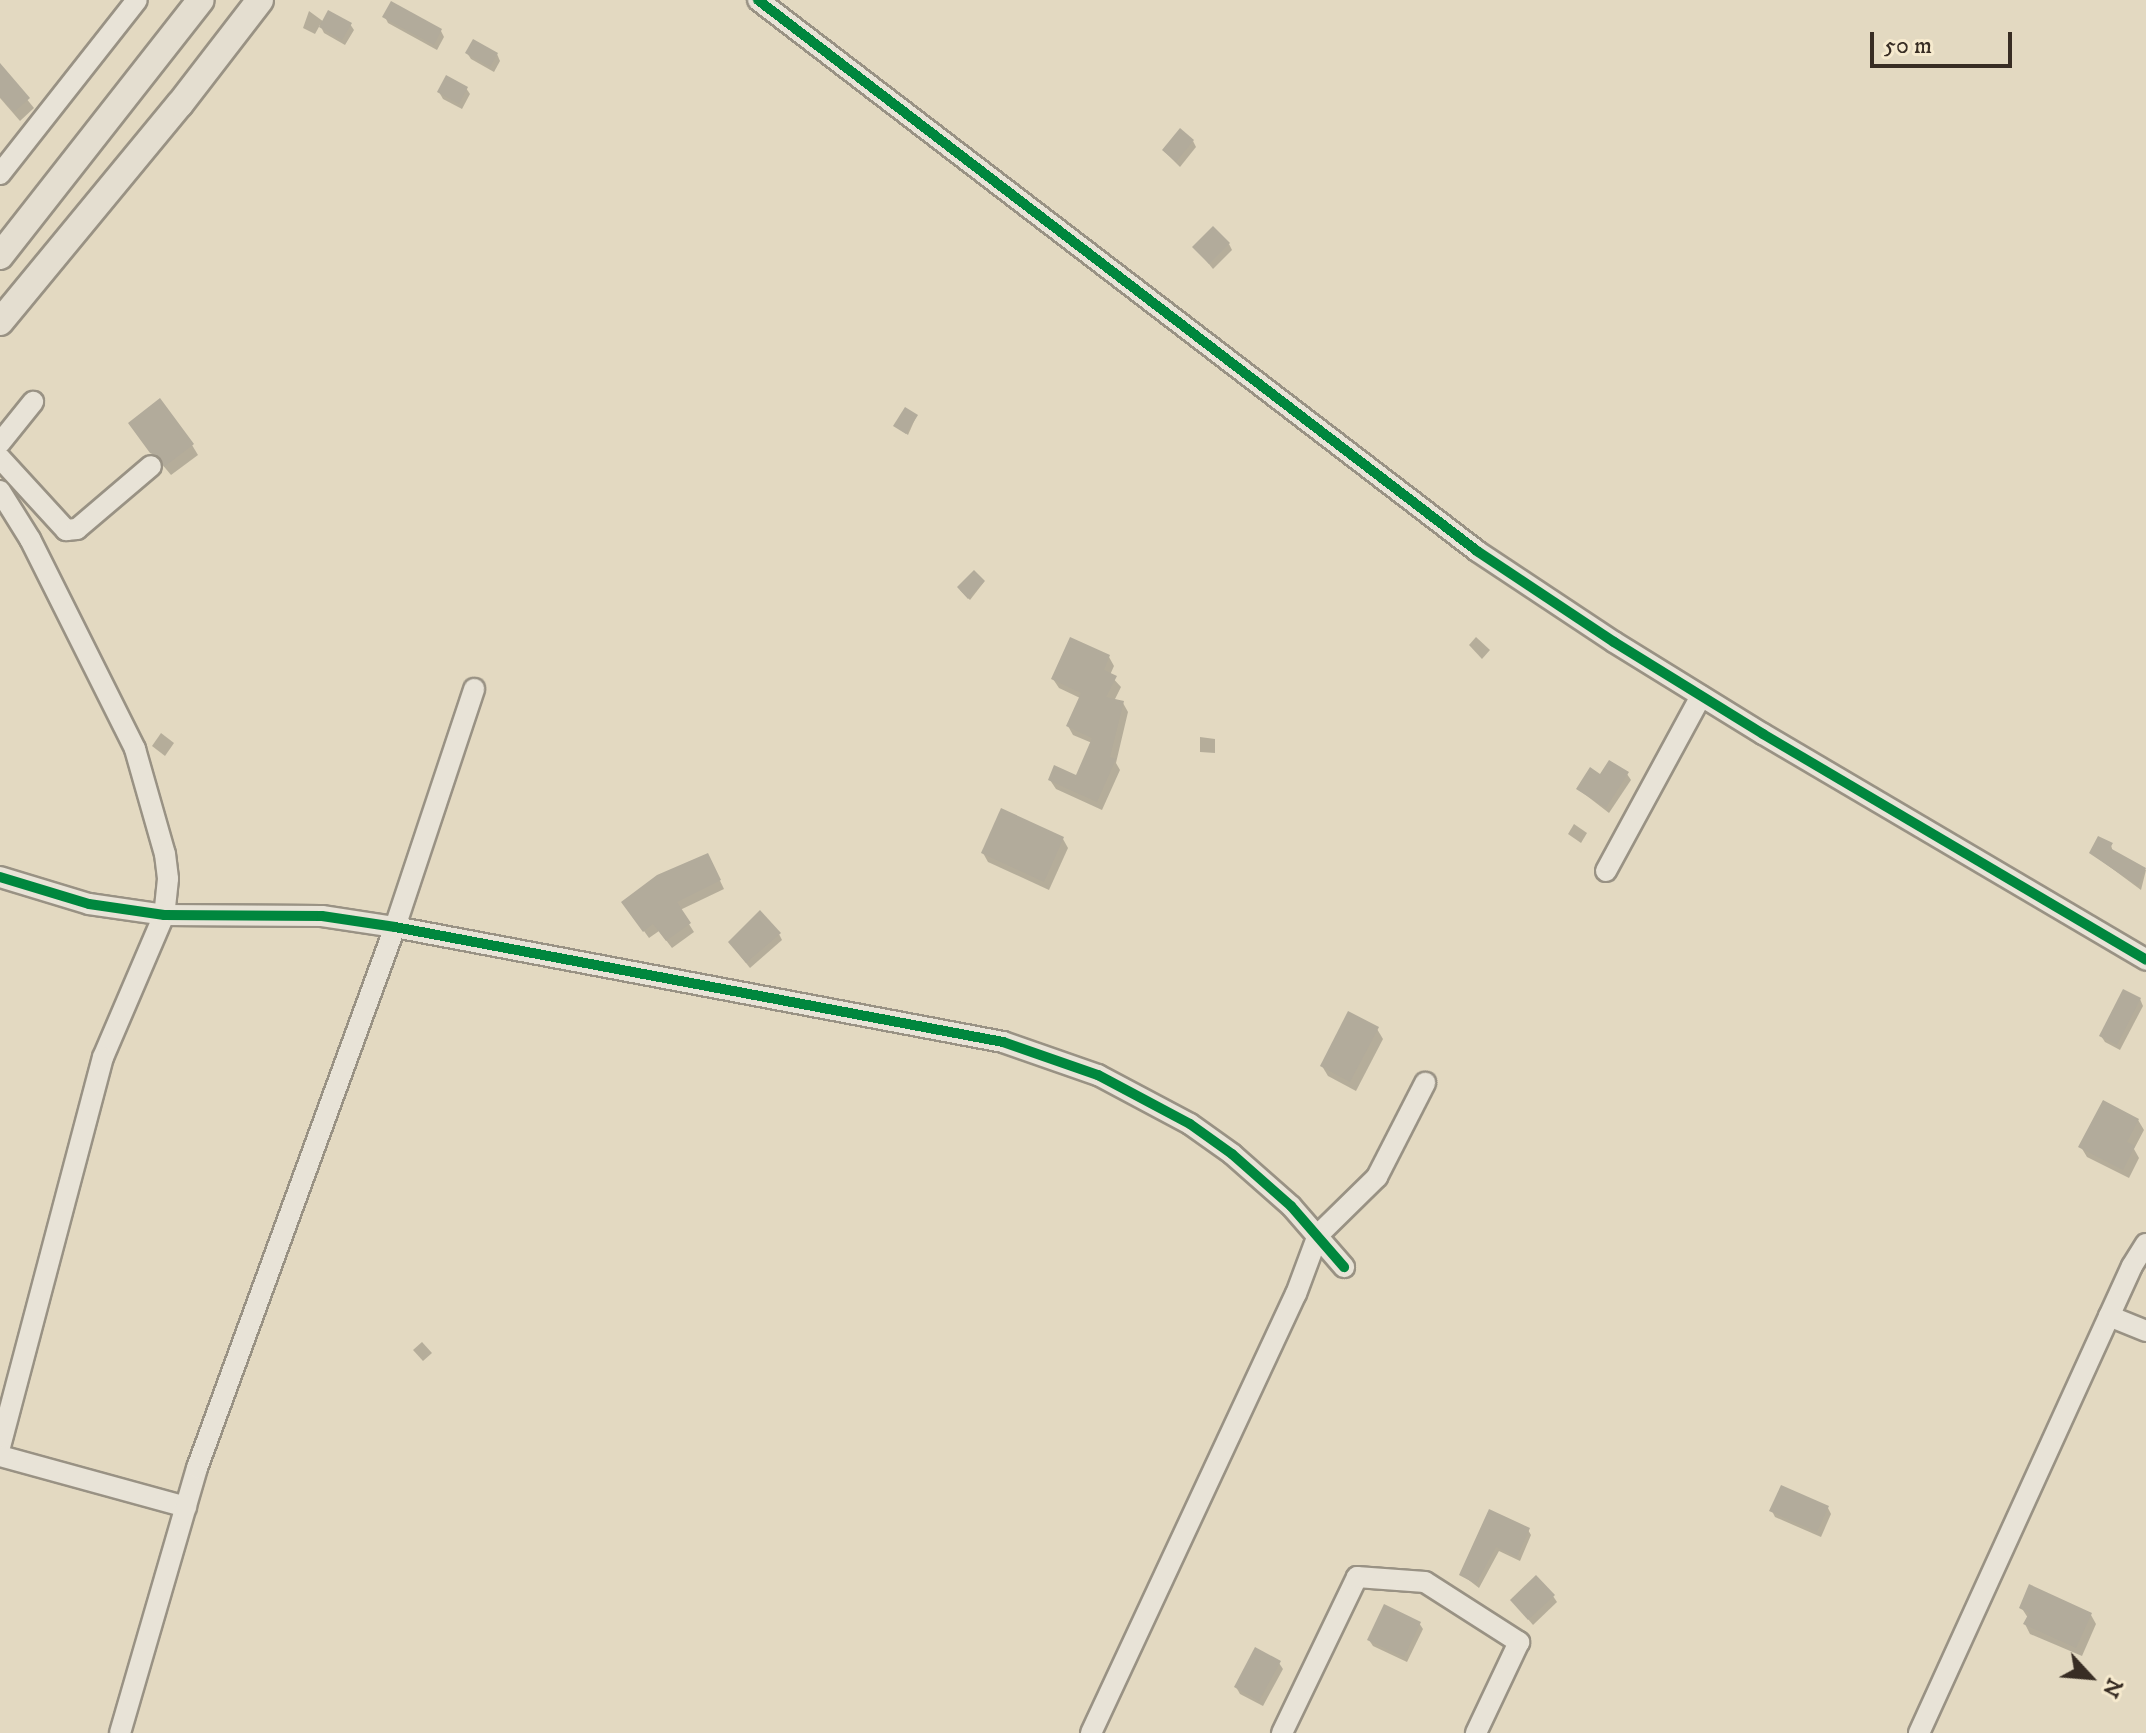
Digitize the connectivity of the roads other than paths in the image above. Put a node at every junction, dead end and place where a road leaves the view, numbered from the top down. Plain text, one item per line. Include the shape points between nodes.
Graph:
1 (137, 0) edge
2 (201, 0) edge
3 (260, 0) edge
4 (758, 0) edge
5 (0, 174) edge
6 (0, 256) edge
7 (0, 322) edge
8 (33, 402) dead end
9 (0, 443) edge
10 (0, 458) edge
11 (151, 466) dead end
12 (0, 491) edge
13 (474, 689) dead end
14 (1701, 696) junction
15 (1606, 871) dead end
16 (0, 877) edge
17 (164, 915) junction
18 (395, 927) junction
19 (2146, 960) edge
20 (1425, 1083) dead end
21 (1318, 1235) junction
22 (2146, 1244) edge
23 (1344, 1267) dead end
24 (2109, 1316) junction
25 (2146, 1331) edge
26 (0, 1448) edge
27 (0, 1456) edge
28 (186, 1507) junction
29 (120, 1733) edge
30 (1091, 1733) edge
31 (1282, 1733) edge
32 (1476, 1733) edge
33 (1919, 1733) edge

1 - 5 street
2 - 6 main road
3 - 7 main road
4 - 14 street via 1477,551
8 - 9 street
10 - 11 street via 66,530 77,529
12 - 17 street via 30,539 135,749 165,854
13 - 18 street
14 - 15 street
14 - 19 street
16 - 17 street via 89,904
17 - 18 street via 322,916
17 - 26 street via 103,1057
18 - 21 street via 1003,1042 1059,1058 1190,1124 1242,1163
18 - 28 street
20 - 21 street via 1377,1177
21 - 23 street
21 - 30 street via 1296,1294
22 - 24 street
24 - 25 street
24 - 33 street
27 - 28 street
28 - 29 street
31 - 32 street via 1357,1577 1425,1582 1519,1642

